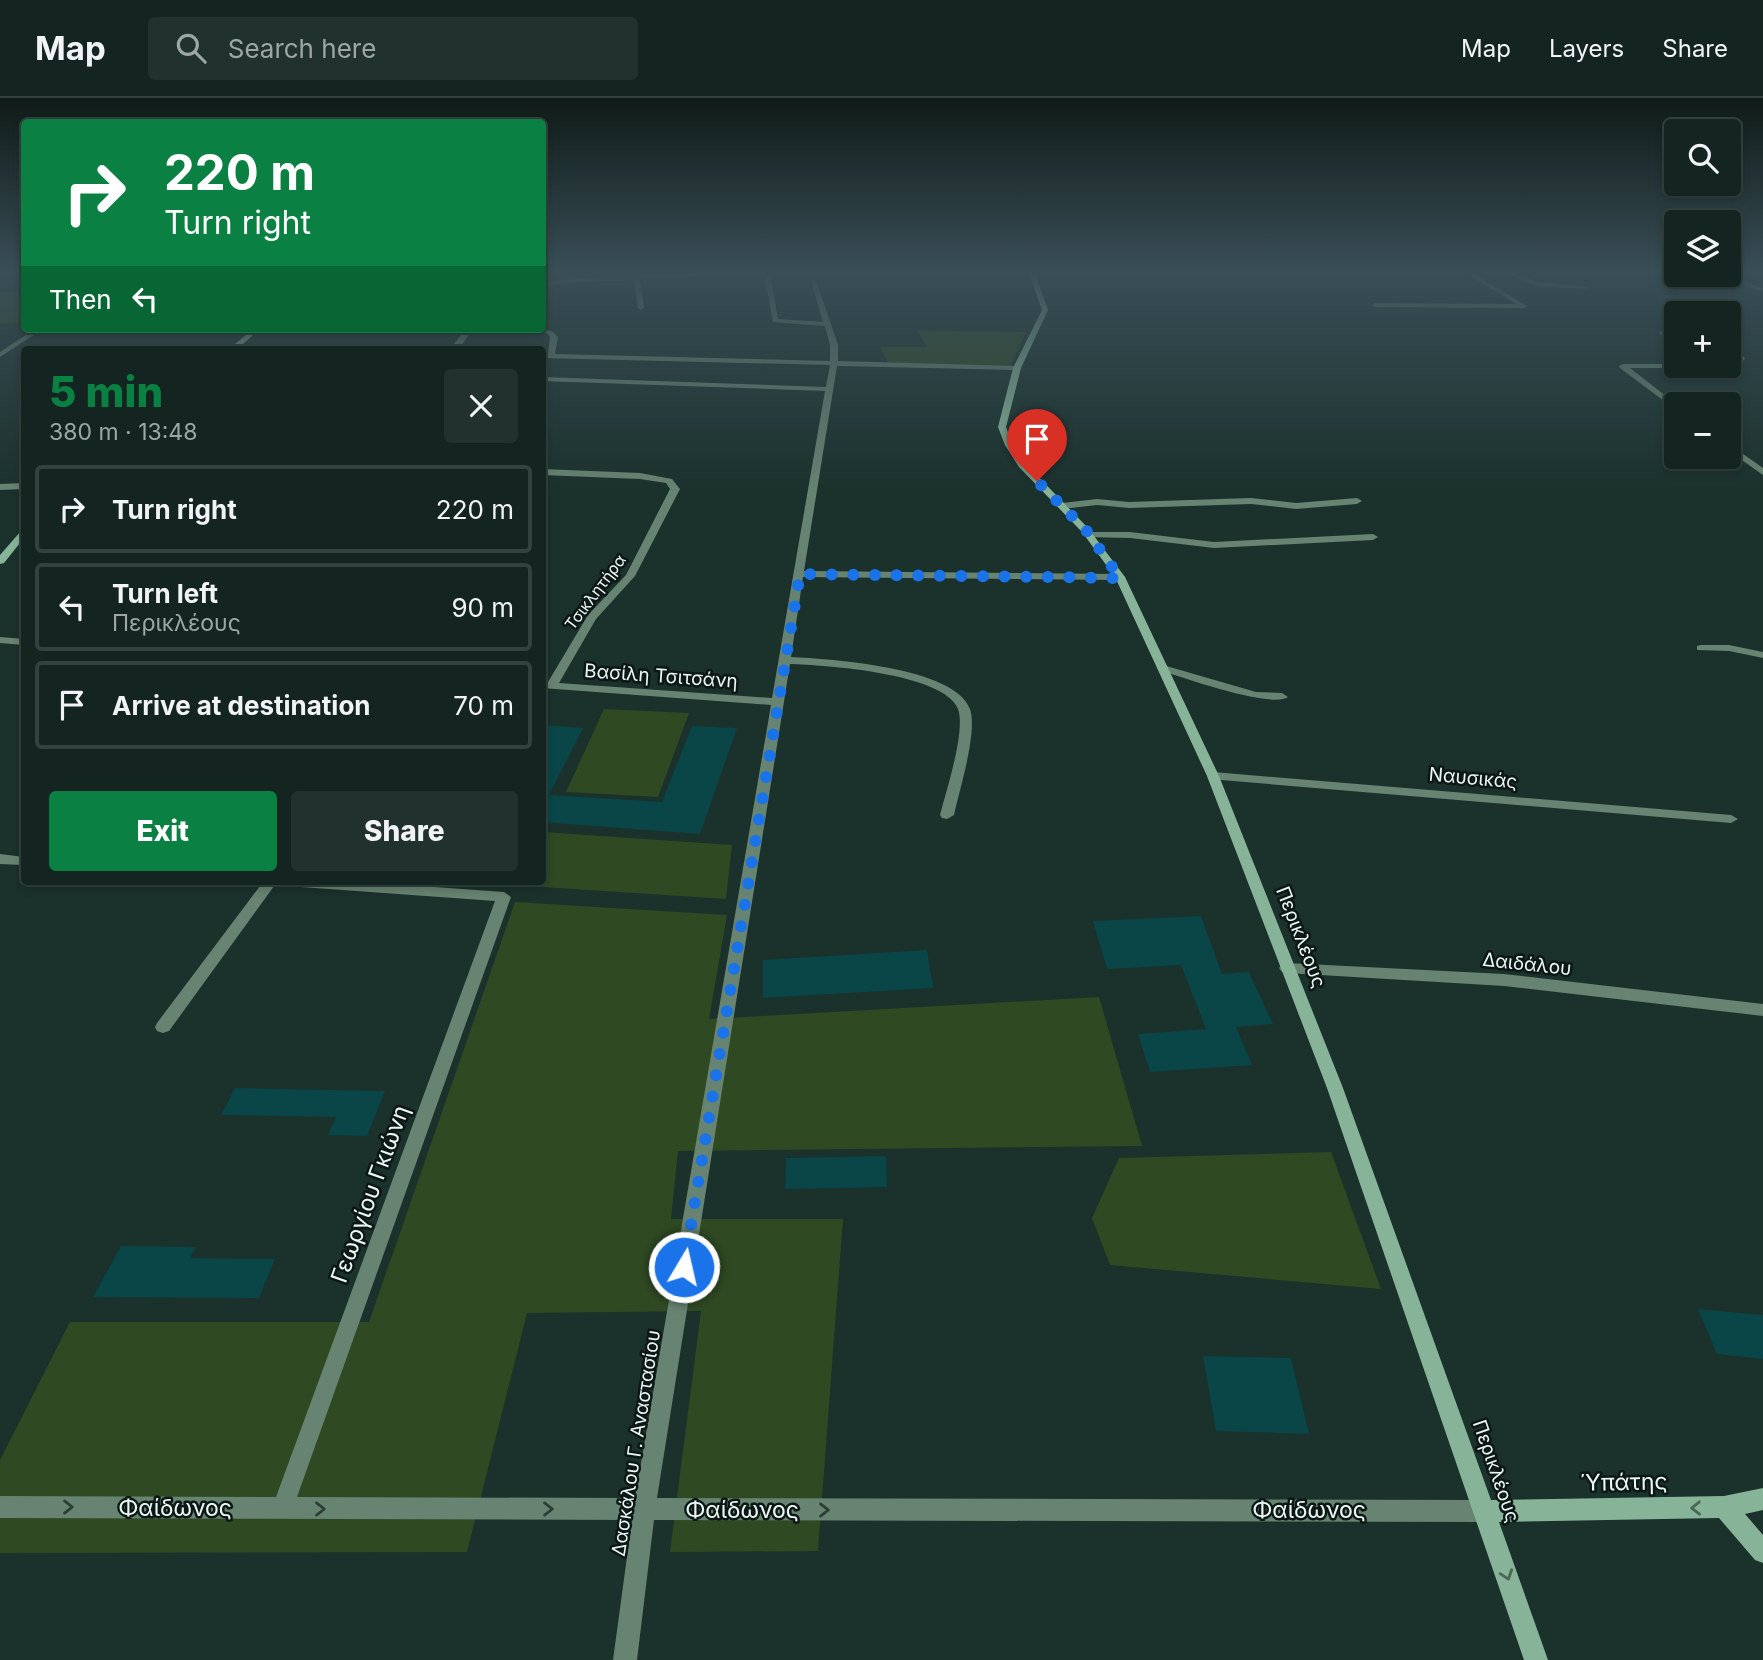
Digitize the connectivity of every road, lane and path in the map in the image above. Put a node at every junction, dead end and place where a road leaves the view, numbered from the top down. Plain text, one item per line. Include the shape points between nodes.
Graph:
1 (834, 346) edge
2 (1028, 346) edge
3 (550, 358) edge
4 (626, 358) junction
5 (833, 364) junction
6 (620, 366) dead end
7 (1664, 366) edge
8 (1017, 368) junction
9 (614, 374) dead end
10 (546, 379) edge
11 (608, 381) junction
12 (829, 389) junction
13 (1664, 398) edge
14 (1741, 456) edge
15 (546, 472) edge
16 (1763, 472) edge
17 (21, 486) edge
18 (0, 487) edge
19 (1357, 502) dead end
20 (1062, 506) junction
21 (1089, 535) junction
22 (21, 536) edge
23 (1373, 537) dead end
24 (0, 561) edge
25 (800, 574) junction
26 (1120, 578) junction
27 (0, 640) edge
28 (21, 642) edge
29 (1701, 648) dead end
30 (1763, 655) edge
31 (785, 660) junction
32 (1163, 668) junction
33 (547, 685) edge
34 (1282, 697) dead end
35 (777, 702) junction
36 (1213, 776) junction
37 (947, 815) dead end
38 (1731, 820) dead end
39 (0, 859) edge
40 (21, 861) edge
41 (268, 885) edge
42 (378, 885) edge
43 (404, 886) edge
44 (1287, 968) junction
45 (1763, 1010) edge
46 (163, 1027) dead end
47 (1763, 1499) edge
48 (0, 1507) edge
49 (1724, 1507) junction
50 (282, 1508) junction
51 (644, 1510) junction
52 (1484, 1510) junction
53 (1763, 1552) edge
54 (625, 1660) edge
55 (1536, 1660) edge

1 - 5 street, Δασκάλου Γ. Αναστασίου
2 - 8 street, Περικλέους
3 - 4 street
4 - 5 street
4 - 6 street
5 - 8 street
5 - 12 street, Δασκάλου Γ. Αναστασίου
7 - 13 street via 1623,366
8 - 20 street, Περικλέους via 1003,427 1022,465
9 - 11 street
10 - 11 street
11 - 12 street
12 - 25 street, Δασκάλου Γ. Αναστασίου
14 - 16 street
15 - 33 street, Τσικλητήρα via 651,477 669,481 675,489 630,576 592,617
17 - 18 street
19 - 20 street via 1296,506 1251,501 1097,502
20 - 21 street, Περικλέους
21 - 23 street via 1214,545
21 - 26 street, Περικλέους
22 - 24 street
25 - 26 street
25 - 31 street, Δασκάλου Γ. Αναστασίου
26 - 32 street, Περικλέους
27 - 28 street
29 - 30 street
31 - 35 street, Δασκάλου Γ. Αναστασίου
31 - 37 street via 859,666 909,676 955,694 965,710 962,750
32 - 34 street via 1255,695
32 - 36 street, Περικλέους
33 - 35 street, Βασίλη Τσιτσάνη
35 - 51 street, Δασκάλου Γ. Αναστασίου
36 - 38 street, Ναυσικάς
36 - 44 street, Περικλέους
39 - 40 street
41 - 46 street
42 - 43 street
43 - 50 street, Γεωργίου Γκιώνη via 505,897
44 - 45 street, Δαιδάλου via 1504,980
44 - 52 street, Περικλέους via 1335,1088
47 - 49 street, Ύπάτης
48 -> 50 street, Φαίδωνος
49 -> 52 street, Ύπάτης
49 - 53 street
50 -> 51 street, Φαίδωνος
51 -> 52 street, Φαίδωνος
51 - 54 street, Δασκάλου Γ. Αναστασίου
52 -> 55 street, Περικλέους

